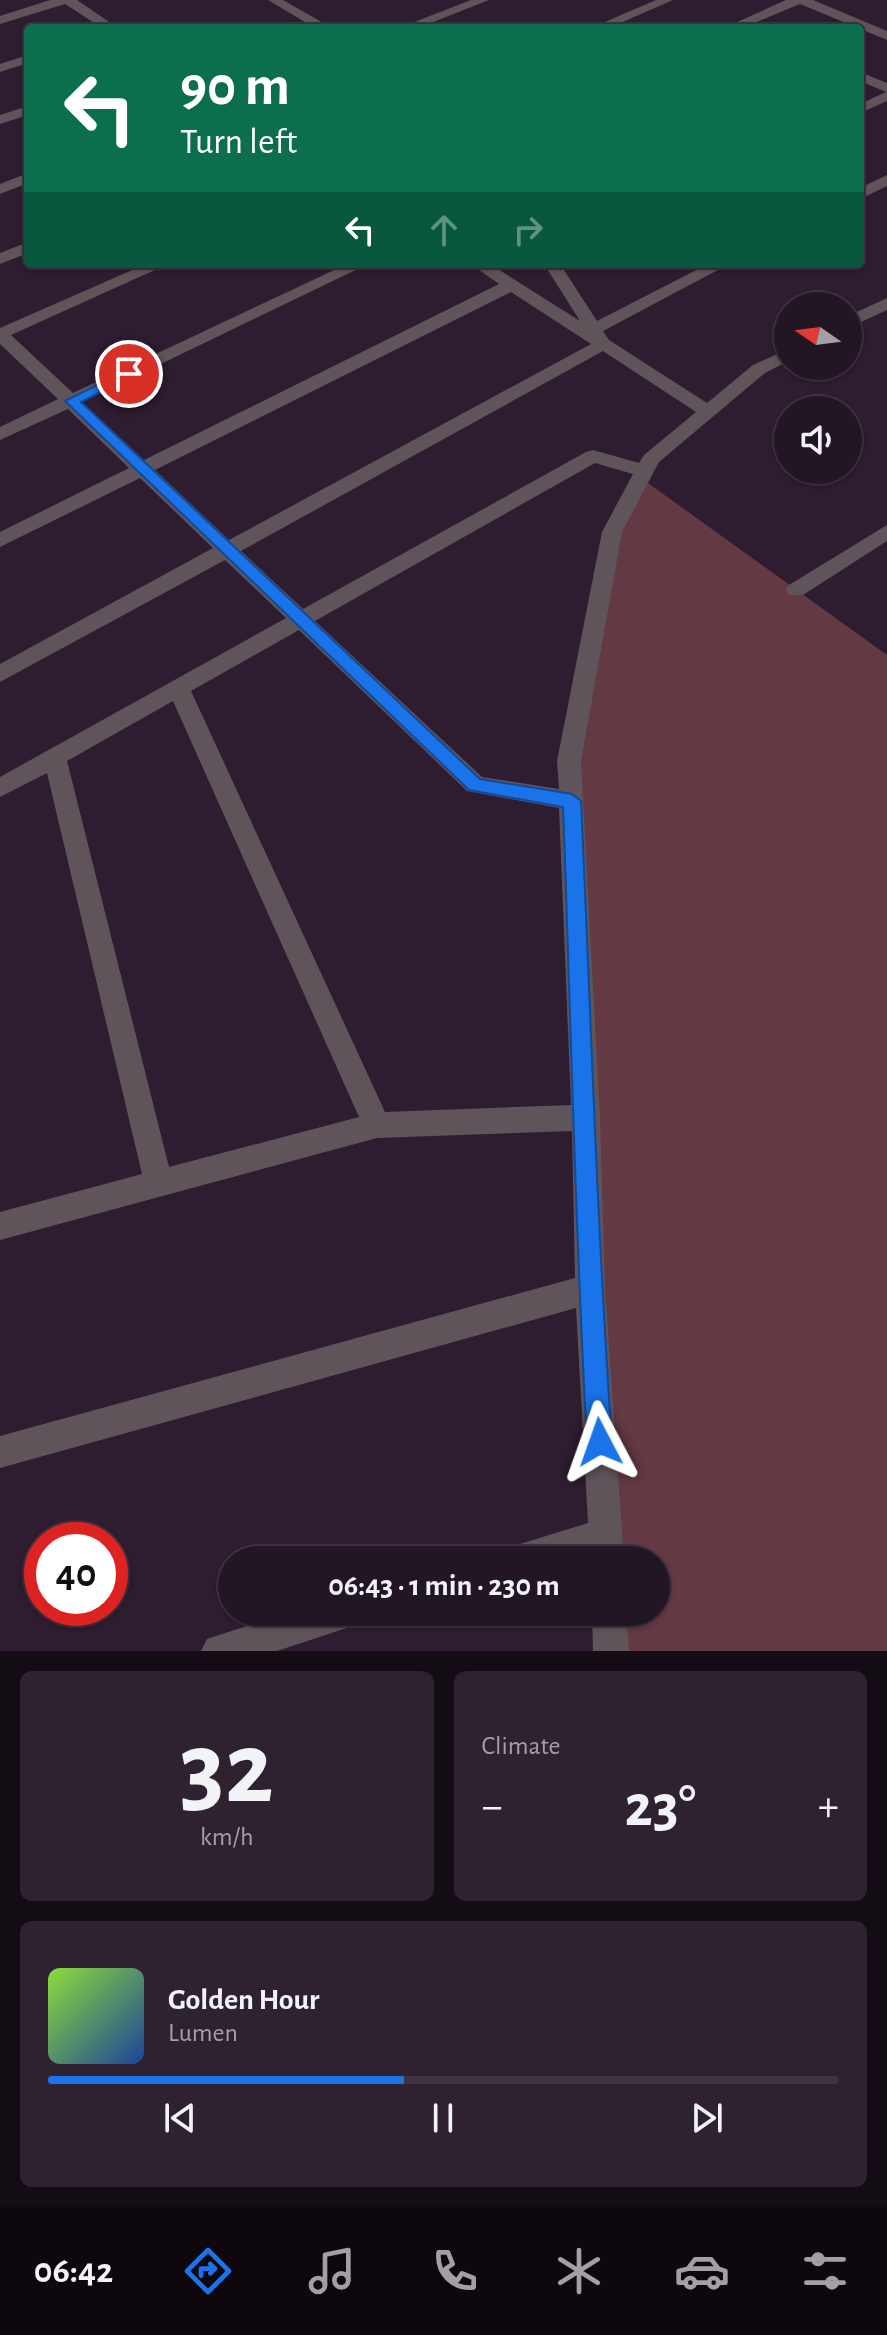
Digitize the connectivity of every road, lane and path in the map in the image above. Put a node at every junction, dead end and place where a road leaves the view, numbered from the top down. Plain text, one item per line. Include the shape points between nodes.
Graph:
1 (483, 0) edge
2 (667, 0) edge
3 (800, 0) edge
4 (73, 1) edge
5 (284, 2) edge
6 (0, 20) edge
7 (105, 24) edge
8 (319, 24) edge
9 (417, 24) edge
10 (608, 24) edge
11 (741, 24) edge
12 (858, 24) edge
13 (864, 26) edge
14 (887, 36) edge
15 (24, 60) edge
16 (0, 68) edge
17 (864, 78) edge
18 (887, 88) edge
19 (887, 96) edge
20 (864, 107) edge
21 (24, 111) edge
22 (0, 120) edge
23 (24, 180) edge
24 (887, 180) edge
25 (0, 189) edge
26 (864, 192) edge
27 (24, 249) edge
28 (0, 259) edge
29 (151, 268) edge
30 (352, 268) edge
31 (485, 268) edge
32 (555, 268) edge
33 (714, 268) edge
34 (511, 285) junction
35 (887, 303) edge
36 (866, 314) junction
37 (862, 316) edge
38 (887, 324) edge
39 (599, 336) junction
40 (774, 361) edge
41 (72, 401) junction
42 (708, 411) junction
43 (0, 434) edge
44 (143, 470) junction
45 (644, 471) junction
46 (887, 532) edge
47 (0, 540) edge
48 (228, 549) junction
49 (796, 590) dead end
50 (301, 619) junction
51 (0, 674) edge
52 (178, 688) junction
53 (55, 758) junction
54 (0, 788) edge
55 (572, 801) junction
56 (586, 1117) junction
57 (377, 1125) junction
58 (159, 1183) junction
59 (0, 1226) edge
60 (590, 1289) junction
61 (0, 1452) edge
62 (606, 1546) edge
63 (301, 1626) edge
64 (610, 1626) edge
65 (219, 1651) edge
66 (611, 1651) edge

1 - 9 street
2 - 10 street
3 - 11 street
3 - 12 street
4 - 6 street
4 - 7 street
5 - 8 street
13 - 14 street
15 - 16 street
17 - 18 street
19 - 20 street
21 - 22 street
23 - 25 street
24 - 26 street
27 - 28 street
29 - 41 street via 0,334
30 - 41 street
31 - 34 street
32 - 39 street
33 - 39 street
34 - 39 street
34 - 44 street
35 - 36 street
36 - 37 street
36 - 38 street
39 - 42 street
39 - 48 street
40 - 42 street
41 - 43 street
41 - 44 street
42 - 45 street
44 - 47 street
44 - 48 street
45 - 50 street via 593,456
45 - 55 street via 612,532 569,761
46 - 49 street
48 - 50 street
48 - 51 street
50 - 52 street
50 - 55 street via 475,785
52 - 53 street
52 - 57 street
53 - 54 street
53 - 58 street
55 - 56 street
56 - 57 street
56 - 60 street
57 - 58 street
58 - 59 street
60 - 61 street
60 - 62 street
63 - 65 street
64 - 66 street

